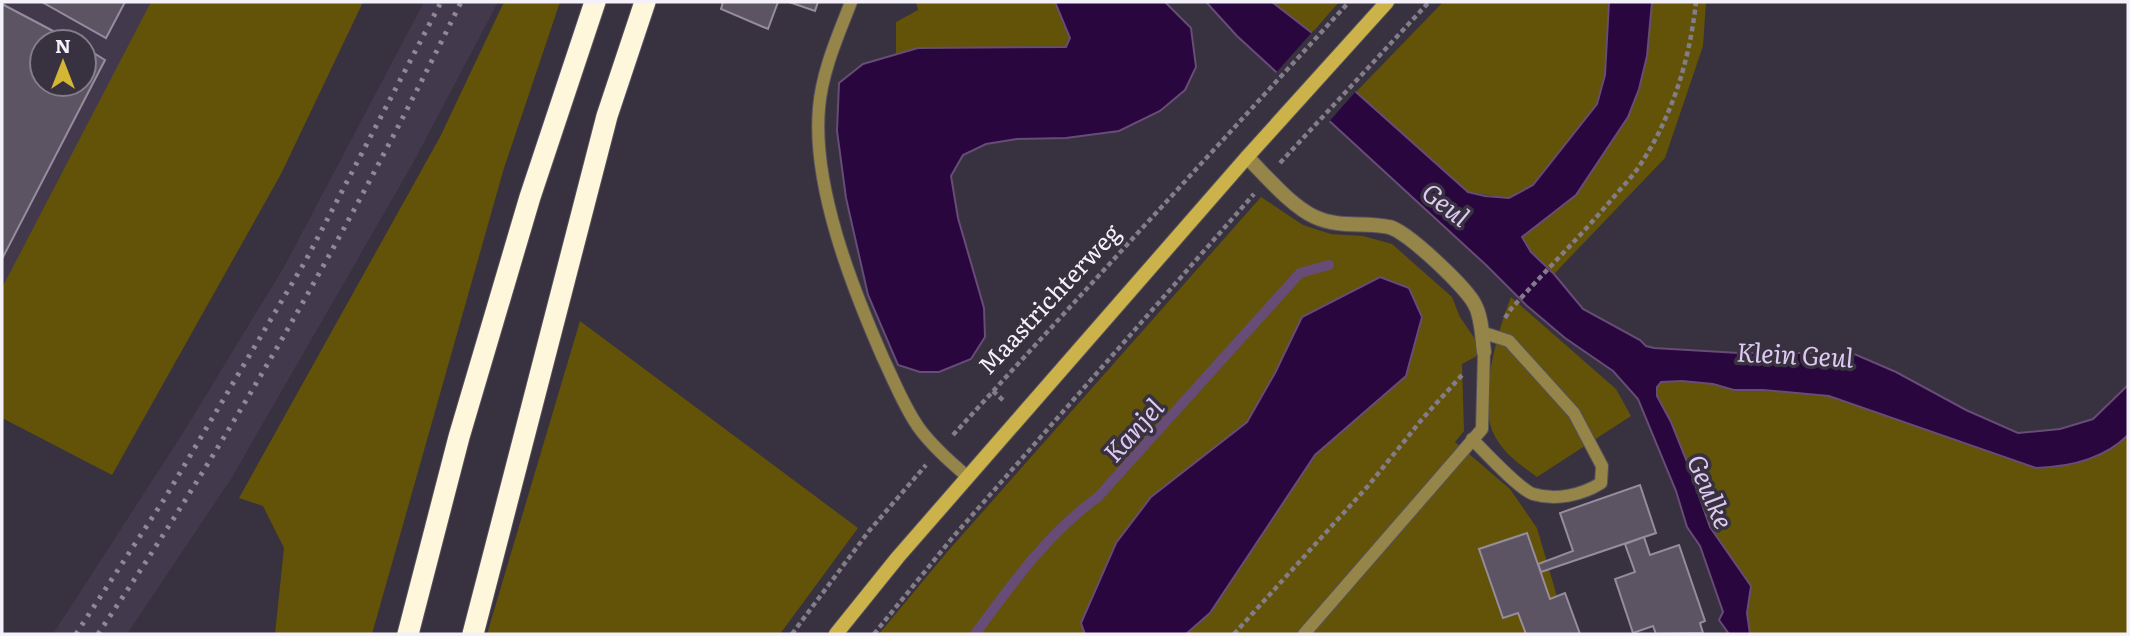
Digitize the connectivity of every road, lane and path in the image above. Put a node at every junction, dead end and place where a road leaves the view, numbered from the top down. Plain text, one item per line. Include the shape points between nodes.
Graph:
1 (595, 2) edge
2 (645, 2) edge
3 (851, 2) edge
4 (1349, 2) edge
5 (1387, 2) edge
6 (1429, 2) edge
7 (1696, 2) edge
8 (1247, 157) junction
9 (1268, 177) junction
10 (1511, 309) dead end
11 (1481, 332) junction
12 (1484, 352) junction
13 (1472, 439) junction
14 (939, 451) junction
15 (968, 477) junction
16 (408, 634) edge
17 (473, 634) edge
18 (792, 634) edge
19 (836, 634) edge
20 (874, 634) edge
21 (1234, 634) edge
22 (1304, 634) edge

1 - 16 highway via 530,197 459,437
2 - 17 highway via 607,116
3 - 14 lane via 825,73 818,108 825,188 865,317 919,428
4 - 14 path, Maastrichterweg
5 - 8 main road
6 - 9 path
7 - 10 path via 1682,75 1641,165
8 - 9 street
8 - 15 main road
9 - 11 street via 1317,218 1388,227 1406,235 1471,297
9 - 20 path via 953,537
11 - 12 street
11 - 13 lane via 1509,341 1574,413 1602,466 1601,483 1587,492 1556,497 1532,494
12 - 13 lane via 1482,429
12 - 21 path
13 - 22 lane
14 - 15 lane
14 - 18 path, Maastrichterweg via 869,531
15 - 19 main road

